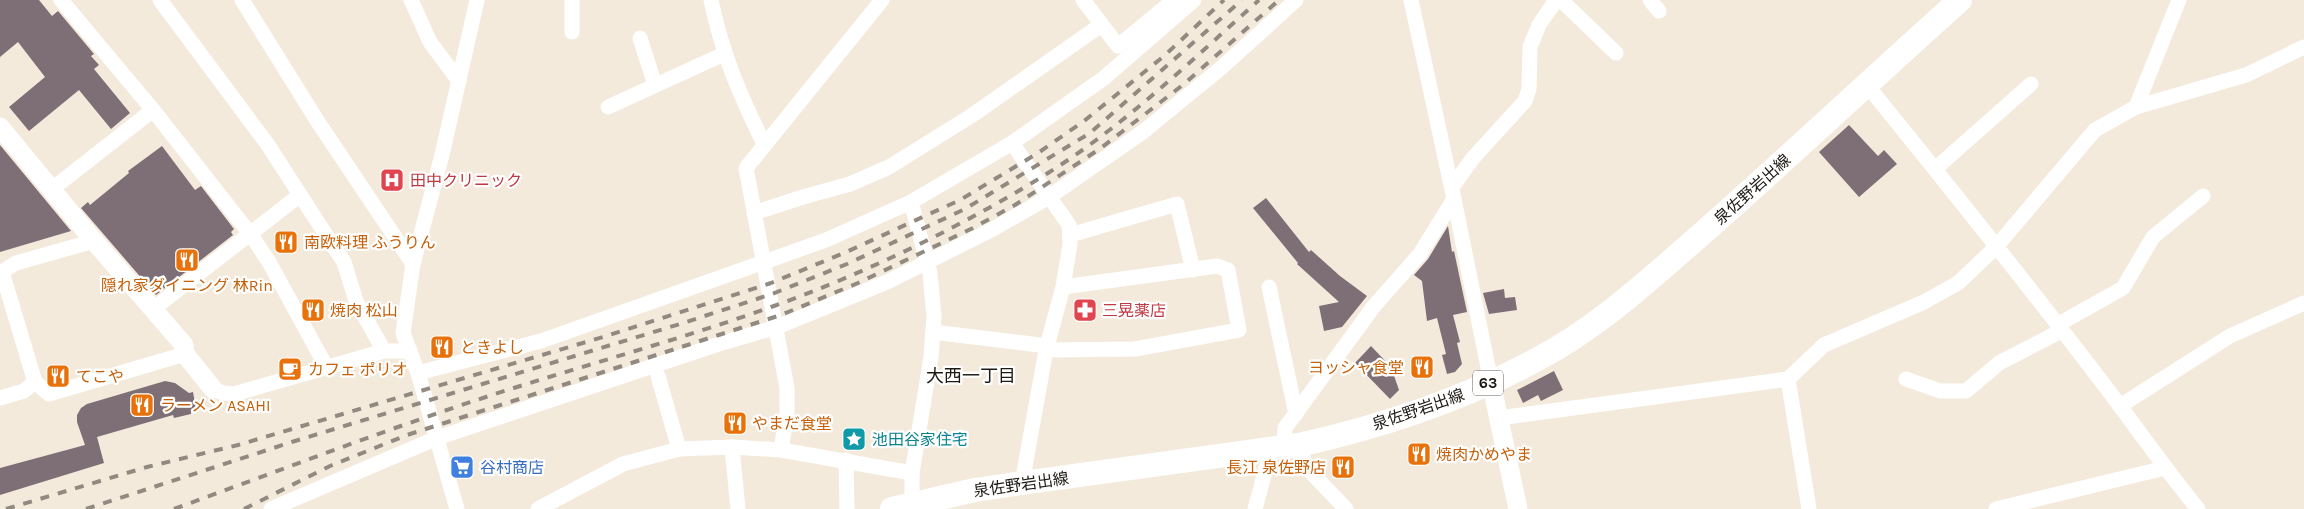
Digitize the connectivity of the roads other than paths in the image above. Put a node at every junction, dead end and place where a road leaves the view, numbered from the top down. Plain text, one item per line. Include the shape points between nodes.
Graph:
1 (61, 0) edge
2 (160, 0) edge
3 (242, 0) edge
4 (411, 0) edge
5 (477, 0) edge
6 (572, 0) edge
7 (711, 0) edge
8 (882, 0) edge
9 (1083, 0) edge
10 (1296, 0) edge
11 (1411, 0) edge
12 (1556, 0) edge
13 (1562, 0) edge
14 (1960, 0) edge
15 (2180, 0) edge
16 (1182, 2) edge
17 (1101, 25) junction
18 (572, 32) dead end
19 (640, 38) dead end
20 (2304, 47) edge
21 (1616, 53) dead end
22 (724, 54) junction
23 (459, 81) junction
24 (1866, 84) junction
25 (2031, 84) dead end
26 (655, 85) junction
27 (608, 107) dead end
28 (2136, 107) junction
29 (153, 110) junction
30 (0, 127) edge
31 (1012, 143) junction
32 (764, 144) junction
33 (1936, 169) junction
34 (52, 189) junction
35 (1453, 193) junction
36 (300, 195) junction
37 (2203, 196) dead end
38 (1049, 197) junction
39 (911, 202) junction
40 (754, 213) junction
41 (251, 235) junction
42 (1070, 235) junction
43 (94, 241) junction
44 (1996, 247) junction
45 (926, 261) junction
46 (764, 262) junction
47 (413, 264) junction
48 (1193, 270) junction
49 (1, 273) edge
50 (1063, 286) junction
51 (1269, 287) dead end
52 (2304, 303) edge
53 (153, 309) junction
54 (777, 327) junction
55 (2059, 328) junction
56 (933, 332) junction
57 (1047, 348) junction
58 (384, 351) junction
59 (410, 351) junction
60 (186, 354) junction
61 (327, 368) junction
62 (418, 373) junction
63 (658, 376) dead end
64 (1788, 379) junction
65 (1906, 379) dead end
66 (35, 382) junction
67 (1491, 382) junction
68 (212, 390) joint
69 (0, 398) edge
70 (2120, 406) junction
71 (1296, 414) junction
72 (1499, 418) junction
73 (437, 438) junction
74 (732, 447) junction
75 (1285, 448) junction
76 (679, 449) junction
77 (781, 450) junction
78 (846, 460) junction
79 (2164, 468) junction
80 (912, 473) junction
81 (1022, 483) junction
82 (299, 503) edge
83 (902, 506) edge
84 (271, 509) edge
85 (457, 509) edge
86 (538, 509) edge
87 (738, 509) edge
88 (847, 509) edge
89 (1256, 509) edge
90 (1346, 509) edge
91 (1518, 509) edge
92 (1809, 509) edge
93 (1996, 509) edge
94 (2198, 509) edge

1 - 29 street
2 - 36 street via 268,145
3 - 47 street via 318,122
4 - 23 street via 430,42
5 - 23 street
6 - 18 street
7 - 22 street
8 - 32 street
9 - 17 street
10 - 38 street via 1221,68 1144,131
11 - 35 street
12 - 35 street via 1539,25 1530,47 1529,89 1525,101 1473,158
13 - 21 street
14 - 24 main road, 泉佐野岩出線 / 63
15 - 28 street
16 - 17 street via 1118,46
16 - 31 street via 1104,78
17 - 40 street via 971,116 889,167 850,184
19 - 26 street
20 - 28 street via 2246,75
22 - 26 street
22 - 32 street
23 - 47 street
24 - 33 street
24 - 67 main road, 泉佐野岩出線 / 63 via 1616,309 1537,360
25 - 33 street
26 - 27 street
28 - 44 street via 2095,130
29 - 34 street
29 - 41 street
30 - 34 street
31 - 38 street
31 - 39 street
32 - 40 street via 746,168
33 - 44 street
34 - 43 street
35 - 67 street
35 - 71 street via 1420,254 1374,306
36 - 41 street
36 - 58 street via 344,262 356,301
37 - 55 street via 2153,237 2123,288
38 - 42 street via 1069,225
38 - 45 street via 993,229
39 - 45 street
39 - 46 street via 826,240
40 - 46 street
41 - 53 street
41 - 61 street
42 - 48 street via 1177,204
42 - 50 street
43 - 49 street via 16,263
43 - 53 street
44 - 55 street
44 - 64 street via 1958,283 1924,302 1824,345
45 - 54 street via 887,282
45 - 56 street via 934,316
46 - 54 street
46 - 62 street via 541,340
47 - 59 street via 403,333
48 - 50 street
48 - 57 street via 1217,266 1228,270 1239,330 1135,349
49 - 66 street
50 - 57 street
51 - 71 street
52 - 70 street via 2230,336
53 - 60 street via 184,344
54 - 73 street
54 - 77 street via 787,388
55 - 65 street via 1999,363 1966,391 1940,392
55 - 70 street
56 - 57 street
56 - 80 street
57 - 81 street
58 - 59 street
58 - 61 street
59 - 62 street
60 - 66 street via 50,394
60 - 68 street
61 - 68 street via 234,394
62 - 73 street
63 - 76 street
64 - 72 street
64 - 92 street
66 - 69 street via 24,391
67 - 72 street
67 - 75 main road, 泉佐野岩出線 / 63 via 1426,409 1336,437
70 - 79 street
71 - 75 street via 1285,428
72 - 91 street
73 - 82 street
73 - 85 street
74 - 76 street
74 - 77 street
74 - 87 street
75 - 81 main road, 泉佐野岩出線 / 63
75 - 89 street via 1266,468
75 - 90 street
76 - 86 street via 623,464
77 - 78 street
78 - 80 street
78 - 88 street
79 - 93 street
79 - 94 street
80 - 83 street
81 - 83 main road, 泉佐野岩出線 / 63
82 - 84 street

